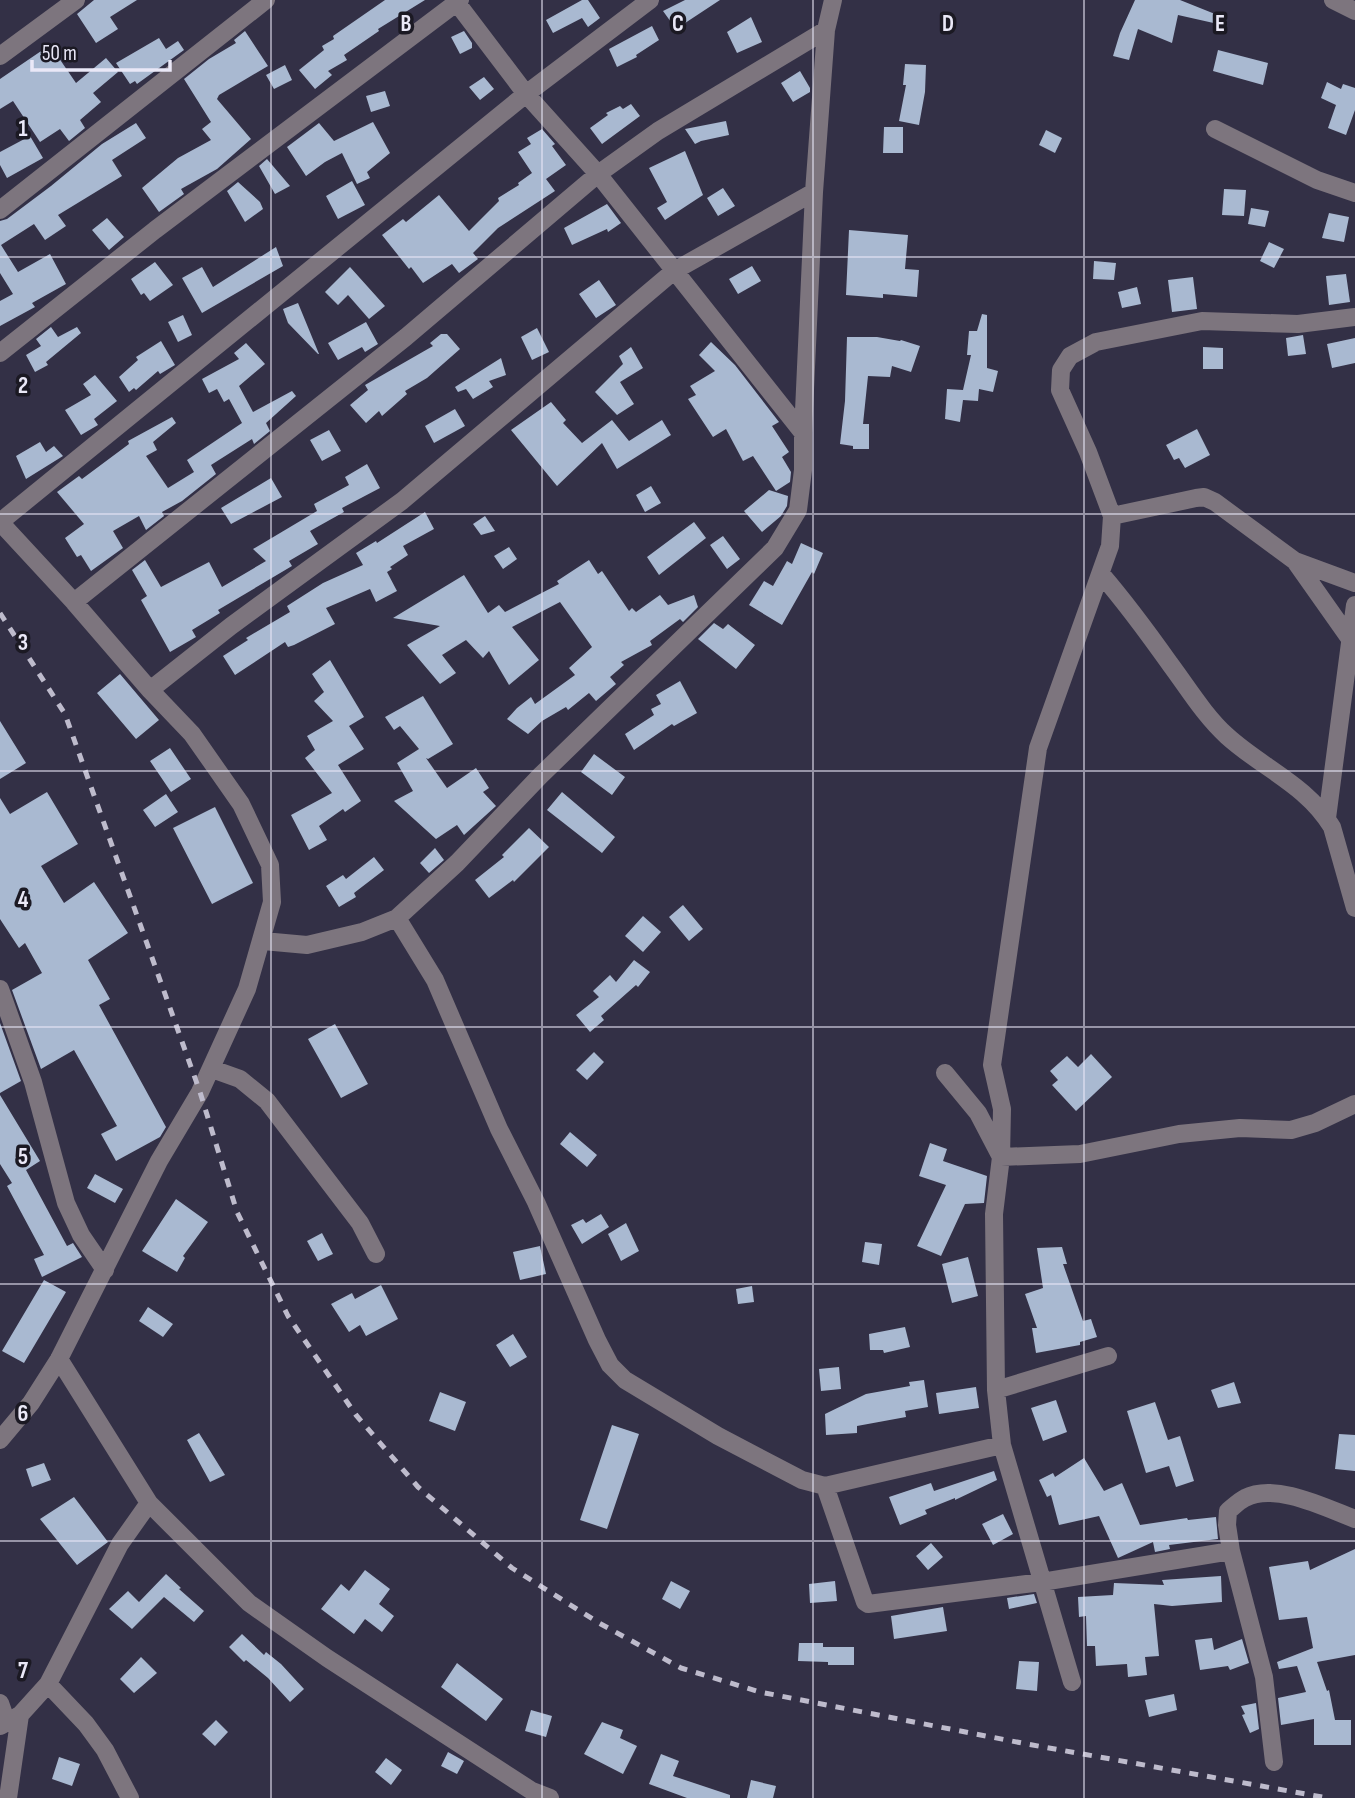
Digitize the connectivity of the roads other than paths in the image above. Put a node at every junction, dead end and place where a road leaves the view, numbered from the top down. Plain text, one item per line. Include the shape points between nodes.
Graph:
1 (76, 0) edge
2 (266, 0) edge
3 (650, 0) edge
4 (832, 0) edge
5 (1333, 0) edge
6 (458, 1) edge
7 (1355, 11) edge
8 (826, 30) junction
9 (0, 56) edge
10 (526, 94) junction
11 (1214, 129) dead end
12 (598, 174) junction
13 (814, 192) junction
14 (1355, 193) edge
15 (0, 210) edge
16 (674, 271) junction
17 (1355, 317) edge
18 (0, 353) edge
19 (803, 433) junction
20 (1112, 516) junction
21 (0, 522) edge
22 (1295, 561) junction
23 (1101, 574) junction
24 (1355, 583) edge
25 (74, 602) junction
26 (1355, 605) edge
27 (1352, 642) edge
28 (150, 690) junction
29 (1327, 818) junction
30 (1355, 908) edge
31 (397, 918) junction
32 (263, 941) junction
33 (0, 989) edge
34 (212, 1069) junction
35 (945, 1073) dead end
36 (1355, 1104) edge
37 (1000, 1157) junction
38 (376, 1254) dead end
39 (105, 1270) junction
40 (1108, 1356) dead end
41 (59, 1359) junction
42 (996, 1390) junction
43 (0, 1440) edge
44 (1002, 1445) junction
45 (825, 1486) junction
46 (149, 1503) junction
47 (1355, 1519) edge
48 (1231, 1551) junction
49 (1042, 1582) junction
50 (1072, 1682) dead end
51 (48, 1684) junction
52 (0, 1703) edge
53 (9, 1721) edge
54 (1274, 1762) dead end
55 (531, 1794) edge
56 (8, 1798) edge
57 (130, 1798) edge
58 (550, 1798) edge

1 - 9 street
2 - 15 street
3 - 10 street
4 - 8 street
5 - 7 street
6 - 10 street
6 - 18 street
8 - 12 street via 658,131
8 - 13 street
10 - 12 street
10 - 21 street
11 - 14 street via 1317,180
12 - 16 street
12 - 25 street via 406,337
13 - 16 street
13 - 19 street
16 - 19 street
16 - 28 street via 402,501
17 - 20 street via 1298,324 1202,321 1096,342 1070,356 1061,370 1059,390
19 - 31 street via 798,510 775,548
20 - 22 street via 1204,497
20 - 23 street via 1110,546
21 - 25 street
22 - 24 street
22 - 27 street
23 - 29 street via 1227,736 1312,799
23 - 37 street via 1038,748 992,1065 1002,1109
25 - 28 street
26 - 27 street
27 - 29 street
28 - 32 street via 192,734 241,804 270,865 272,902
29 - 30 street
31 - 32 street via 307,945
31 - 45 street via 435,980 610,1365 625,1380 718,1436 802,1480
32 - 34 street
33 - 39 street via 33,1082 66,1203 81,1236
34 - 38 street via 240,1079 267,1101 360,1223
34 - 39 street via 159,1161
35 - 37 street via 978,1113
36 - 37 street via 1291,1130 1240,1128 1179,1134 1080,1154
37 - 42 street via 994,1214
39 - 41 street
40 - 42 street
41 - 43 street
41 - 46 street
42 - 44 street
44 - 45 street
44 - 49 street
45 - 49 street via 862,1599 868,1604
46 - 51 street via 120,1544
46 - 55 street via 249,1604
47 - 48 street via 1283,1494 1263,1492 1245,1497 1228,1511
48 - 49 street
48 - 54 street via 1264,1677
49 - 50 street
51 - 53 street
51 - 57 street via 105,1750
52 - 53 street
53 - 56 street
55 - 58 street

